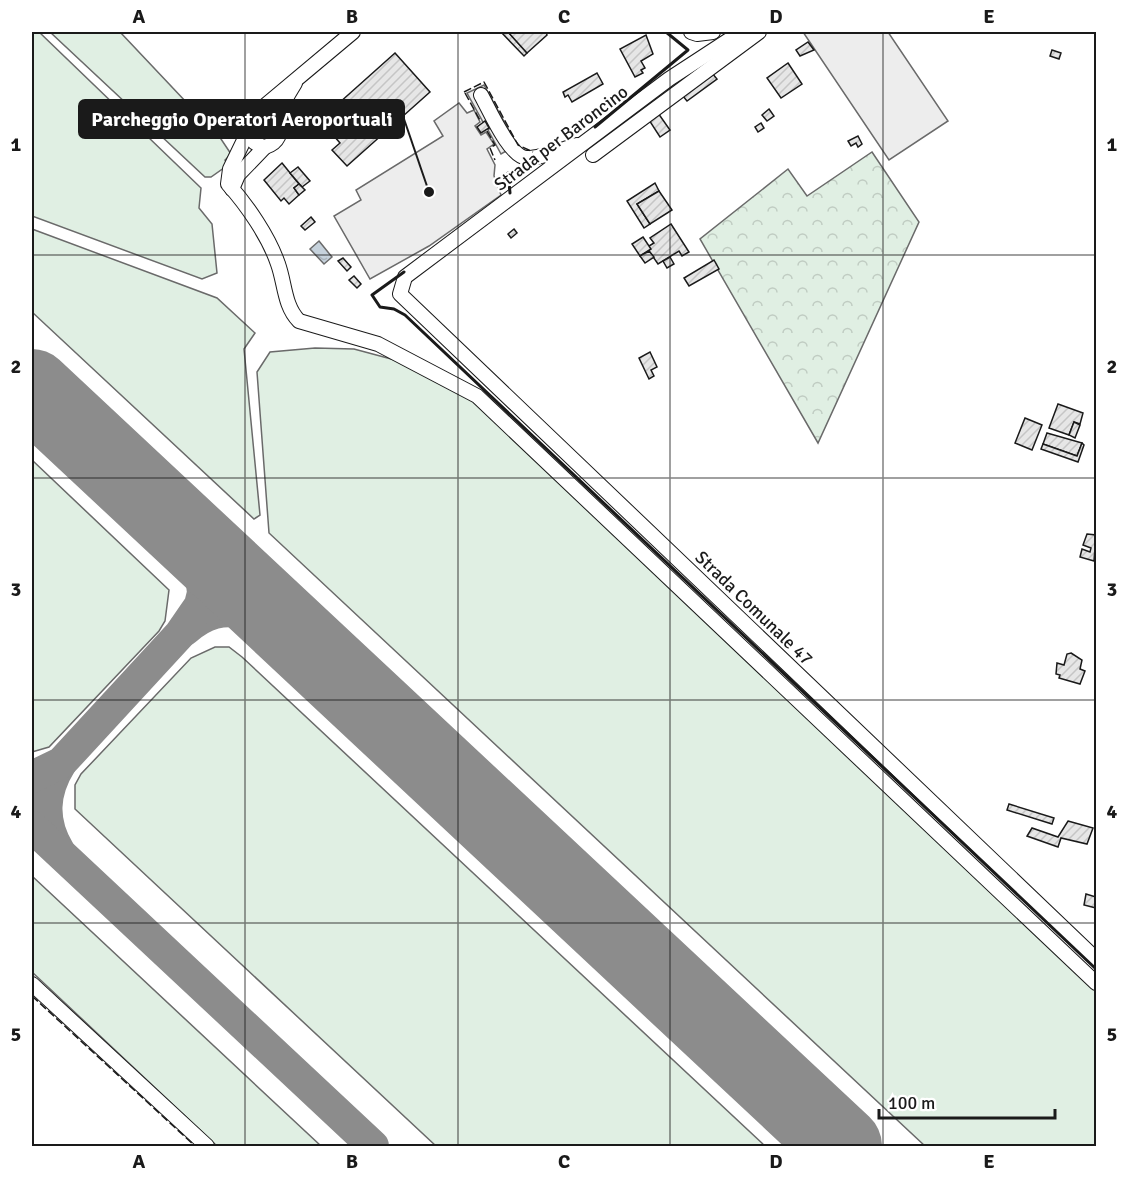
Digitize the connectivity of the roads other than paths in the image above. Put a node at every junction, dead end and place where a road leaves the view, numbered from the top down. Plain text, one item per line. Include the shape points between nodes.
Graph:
1 (353, 32) edge
2 (691, 32) edge
3 (713, 32) edge
4 (741, 32) edge
5 (759, 32) edge
6 (295, 83) junction
7 (481, 95) dead end
8 (255, 114) junction
9 (281, 124) junction
10 (247, 134) junction
11 (584, 143) junction
12 (265, 147) junction
13 (593, 155) dead end
14 (232, 189) junction
15 (405, 278) joint
16 (1096, 959) edge
17 (1096, 983) edge
18 (32, 984) edge
19 (207, 1146) edge

1 - 6 street
2 - 3 street
4 - 11 street, Strada per Baroncino via 669,79
5 - 13 street
6 - 8 street
6 - 9 street via 283,106
7 - 11 street via 518,156 527,158
8 - 9 street via 270,113
8 - 10 street via 249,119
9 - 12 street via 279,139
10 - 12 street via 251,141
10 - 14 street via 227,177
11 - 15 street, Strada per Baroncino
12 - 14 street via 238,175
14 - 17 street via 278,263 288,305 299,321 378,344 477,396
15 - 16 street, Strada Comunale 47 via 400,294
18 - 19 street

